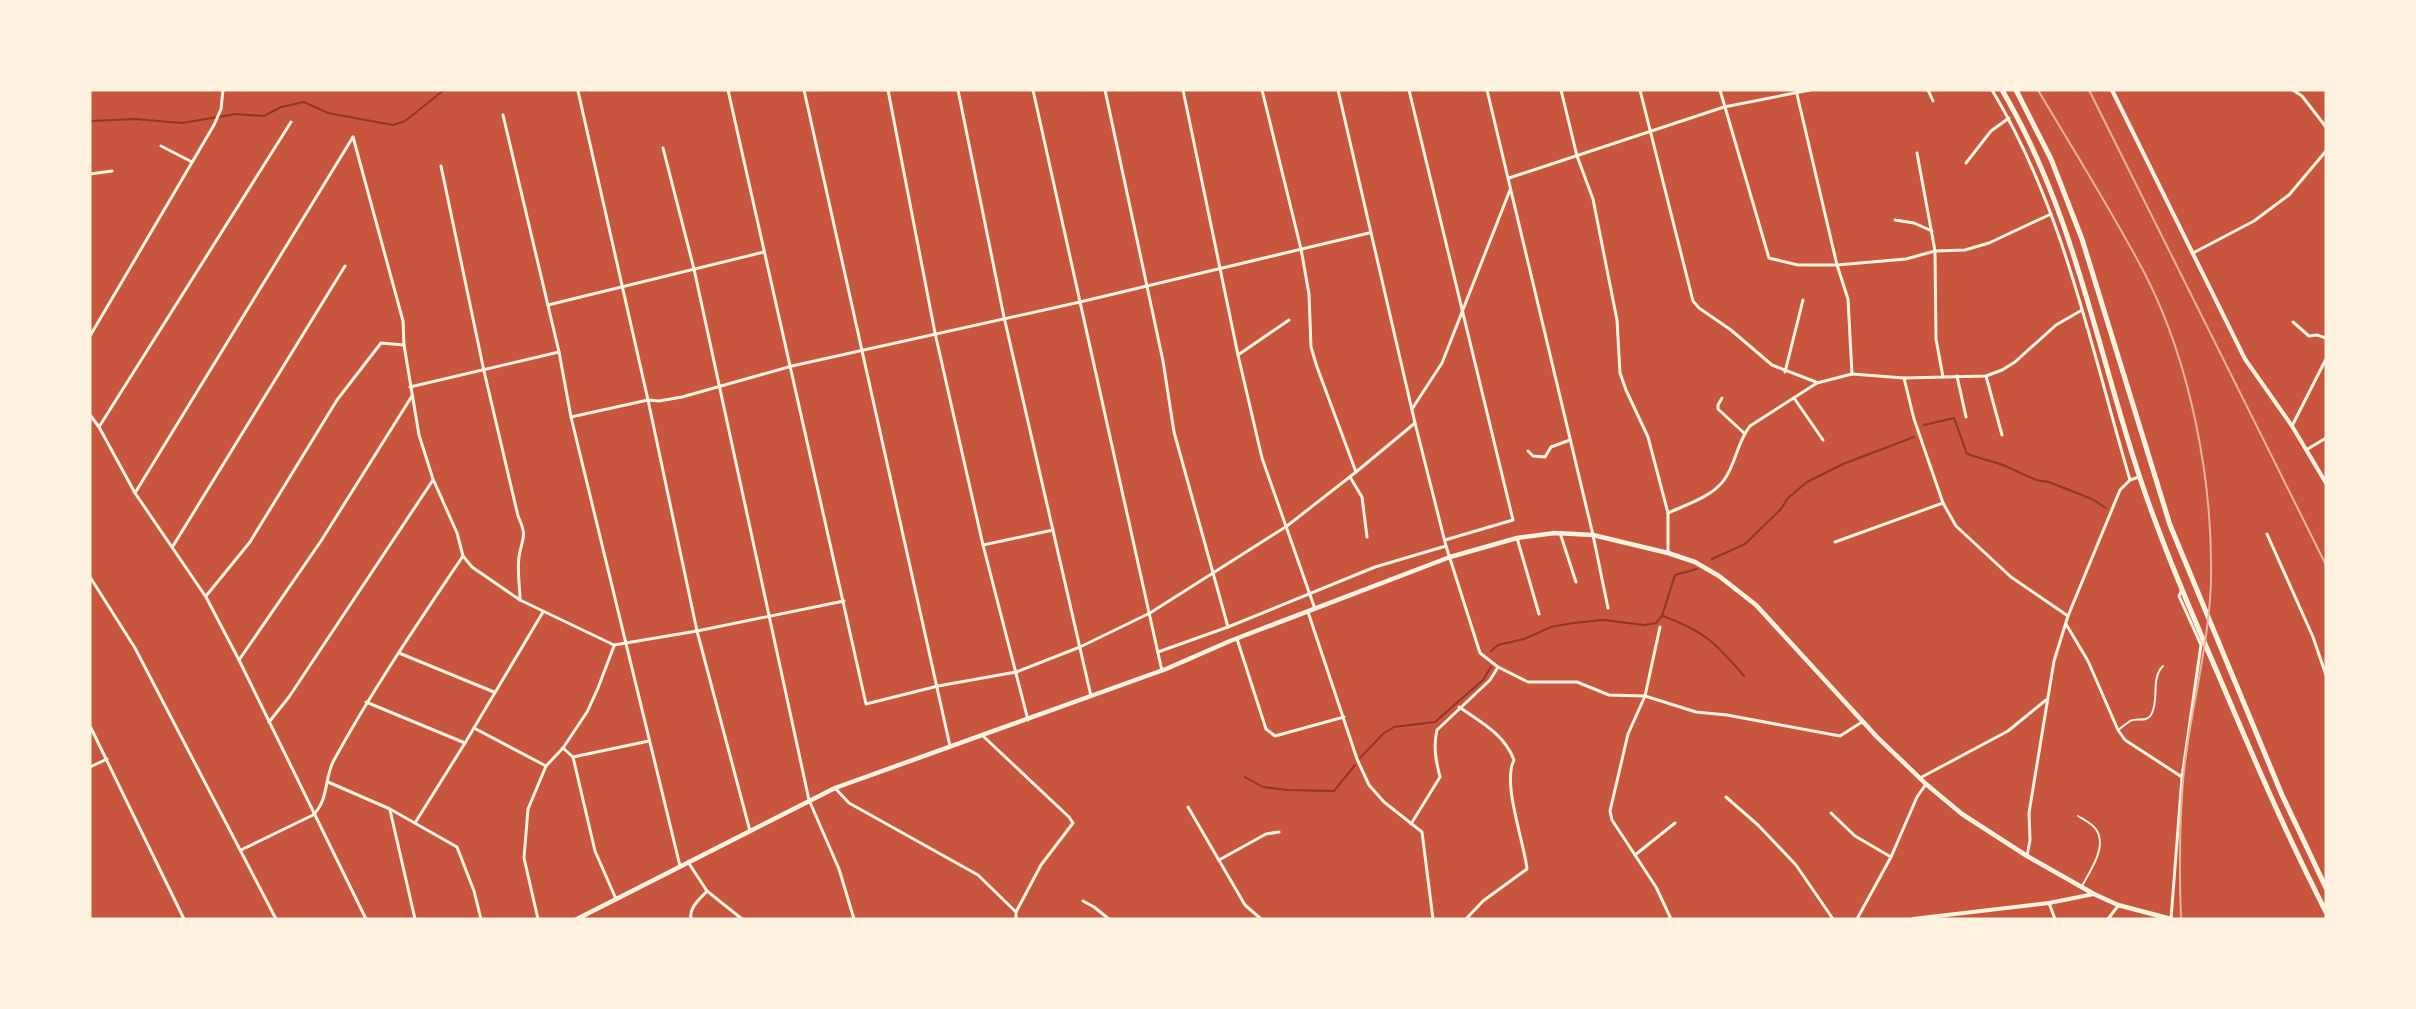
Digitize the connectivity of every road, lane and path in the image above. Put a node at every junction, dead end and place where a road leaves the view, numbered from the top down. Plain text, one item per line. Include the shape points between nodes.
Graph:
1 (223, 90) edge
2 (728, 90) edge
3 (804, 90) edge
4 (888, 90) edge
5 (958, 90) edge
6 (1033, 90) edge
7 (1105, 90) edge
8 (1183, 90) edge
9 (1262, 90) edge
10 (1338, 90) edge
11 (1409, 90) edge
12 (1488, 90) edge
13 (1561, 90) edge
14 (1640, 90) edge
15 (1720, 90) edge
16 (1810, 90) edge
17 (1928, 90) edge
18 (1992, 90) edge
19 (2002, 90) edge
20 (2016, 90) edge
21 (2112, 90) edge
22 (2293, 90) edge
23 (578, 91) edge
24 (1796, 92) edge
25 (1933, 101) dead end
26 (1724, 107) junction
27 (503, 115) dead end
28 (2009, 117) junction
29 (291, 122) dead end
30 (2326, 127) edge
31 (1651, 132) junction
32 (161, 146) dead end
33 (663, 148) dead end
34 (2326, 151) edge
35 (1917, 153) dead end
36 (1577, 156) junction
37 (192, 162) junction
38 (1966, 163) dead end
39 (441, 166) dead end
40 (112, 171) dead end
41 (90, 174) edge
42 (1509, 178) junction
43 (1510, 190) junction
44 (2051, 214) junction
45 (1895, 220) dead end
46 (1932, 231) junction
47 (1369, 233) junction
48 (1301, 249) junction
49 (1935, 250) junction
50 (764, 252) junction
51 (2193, 253) junction
52 (1837, 265) junction
53 (345, 266) dead end
54 (1219, 268) junction
55 (693, 269) junction
56 (1146, 285) junction
57 (622, 287) junction
58 (1803, 300) dead end
59 (1080, 302) junction
60 (548, 305) junction
61 (2082, 310) junction
62 (1463, 312) junction
63 (1004, 318) junction
64 (1289, 320) dead end
65 (2293, 322) dead end
66 (935, 333) junction
67 (90, 336) edge
68 (2326, 338) edge
69 (404, 345) junction
70 (863, 350) junction
71 (559, 352) junction
72 (1238, 355) junction
73 (2326, 359) edge
74 (792, 366) junction
75 (484, 371) junction
76 (1785, 372) junction
77 (1852, 374) junction
78 (1957, 376) junction
79 (1986, 376) junction
80 (1943, 377) junction
81 (1904, 378) junction
82 (1817, 383) junction
83 (410, 387) junction
84 (719, 387) junction
85 (412, 396) junction
86 (1722, 398) dead end
87 (1794, 398) junction
88 (648, 399) junction
89 (1412, 409) junction
90 (90, 415) edge
91 (571, 417) junction
92 (1966, 417) dead end
93 (1415, 423) junction
94 (2292, 426) junction
95 (99, 427) junction
96 (1744, 433) junction
97 (2002, 435) dead end
98 (2326, 438) edge
99 (1570, 440) junction
100 (1823, 440) dead end
101 (2306, 450) junction
102 (1528, 451) dead end
103 (1356, 472) junction
104 (1350, 477) junction
105 (2139, 477) junction
106 (434, 479) junction
107 (2130, 480) junction
108 (2326, 483) edge
109 (135, 493) junction
110 (1943, 502) junction
111 (1668, 513) junction
112 (1287, 526) junction
113 (1053, 530) junction
114 (1560, 533) junction
115 (2267, 534) dead end
116 (1593, 535) junction
117 (1367, 537) dead end
118 (1517, 538) junction
119 (1445, 540) junction
120 (1835, 542) dead end
121 (983, 545) junction
122 (173, 546) junction
123 (1446, 546) junction
124 (1668, 553) junction
125 (463, 556) junction
126 (1450, 557) junction
127 (1212, 573) junction
128 (90, 577) edge
129 (1576, 582) dead end
130 (2182, 589) junction
131 (1310, 595) junction
132 (206, 597) junction
133 (520, 600) junction
134 (844, 601) junction
135 (1608, 608) dead end
136 (1315, 609) junction
137 (543, 612) junction
138 (1308, 612) junction
139 (1150, 613) junction
140 (1539, 614) dead end
141 (770, 615) junction
142 (2068, 616) junction
143 (2066, 624) junction
144 (1228, 627) junction
145 (1660, 627) dead end
146 (697, 631) junction
147 (1238, 639) junction
148 (614, 645) junction
149 (625, 645) junction
150 (1080, 647) junction
151 (399, 652) junction
152 (1158, 652) junction
153 (239, 660) junction
154 (2163, 666) dead end
155 (1498, 667) junction
156 (1162, 671) junction
157 (1016, 672) junction
158 (2326, 675) edge
159 (938, 686) junction
160 (495, 693) junction
161 (1091, 696) junction
162 (1645, 696) junction
163 (2047, 699) junction
164 (366, 702) junction
165 (1459, 707) junction
166 (1344, 717) junction
167 (1028, 720) junction
168 (269, 722) junction
169 (1862, 722) junction
170 (90, 726) edge
171 (474, 728) junction
172 (2118, 730) junction
173 (983, 736) junction
174 (649, 741) junction
175 (465, 743) junction
176 (562, 748) junction
177 (950, 748) junction
178 (573, 757) junction
179 (106, 759) junction
180 (546, 766) junction
181 (90, 767) edge
182 (2182, 777) junction
183 (1920, 778) junction
184 (328, 782) junction
185 (1926, 784) junction
186 (835, 788) junction
187 (1726, 797) dead end
188 (809, 800) junction
189 (1188, 807) dead end
190 (390, 808) junction
191 (1831, 813) dead end
192 (313, 815) junction
193 (2078, 816) dead end
194 (415, 823) junction
195 (1675, 823) dead end
196 (1412, 824) junction
197 (750, 831) junction
198 (1279, 832) dead end
199 (241, 850) junction
200 (1635, 855) junction
201 (2027, 856) junction
202 (1891, 857) junction
203 (1219, 860) junction
204 (688, 862) junction
205 (680, 866) junction
206 (2081, 886) junction
207 (2326, 888) edge
208 (707, 891) junction
209 (2094, 894) junction
210 (616, 899) junction
211 (1083, 901) dead end
212 (2049, 903) junction
213 (2118, 905) junction
214 (1016, 912) junction
215 (2326, 912) edge
216 (1936, 917) edge
217 (184, 919) edge
218 (276, 919) edge
219 (366, 919) edge
220 (415, 919) edge
221 (481, 919) edge
222 (538, 919) edge
223 (577, 919) edge
224 (691, 919) edge
225 (742, 919) edge
226 (854, 919) edge
227 (1016, 919) edge
228 (1109, 919) edge
229 (1261, 919) edge
230 (1433, 919) edge
231 (1466, 919) edge
232 (1671, 919) edge
233 (1833, 919) edge
234 (1857, 919) edge
235 (1913, 919) edge
236 (2055, 919) edge
237 (2108, 919) edge
238 (2171, 919) edge

1 - 37 street via 218,117
2 - 50 street
3 - 70 street
4 - 66 street
5 - 63 street
6 - 59 street
7 - 56 street
8 - 54 street
9 - 48 street
10 - 47 street
11 - 62 street
12 - 42 street
13 - 36 street
14 - 31 street
15 - 26 street
16 - 24 street
17 - 25 street
18 - 28 street
19 - 105 main road via 2037,157 2067,228
20 - 207 main road via 2051,159 2082,239 2170,525 2282,795
21 - 51 street
22 - 30 street
23 - 57 street
24 - 26 street
24 - 52 street
26 - 31 street
26 - 52 street via 1768,258 1798,265
27 - 60 street
28 - 38 street via 1991,131
28 - 44 street
29 - 95 street
31 - 36 street
31 - 76 street via 1693,301
32 - 37 street
33 - 55 street
34 - 51 street via 2289,195 2254,221
35 - 46 street
36 - 42 street
36 - 111 street via 1593,199 1617,320 1620,373 1648,437
37 - 67 street
39 - 75 street
40 - 41 street
42 - 43 street
43 - 62 street
43 - 99 street
44 - 49 street via 1989,243 1965,250
44 - 61 street
45 - 46 street
46 - 49 street
47 - 48 street
47 - 89 street
48 - 54 street
48 - 103 street via 1309,294 1311,347
49 - 52 street via 1906,259
49 - 80 street via 1936,339
50 - 55 street
50 - 74 street
51 - 94 street via 2245,359
52 - 77 street via 1848,299
53 - 122 street
54 - 56 street
54 - 72 street
55 - 57 street
55 - 84 street
56 - 59 street
56 - 127 street via 1174,432
57 - 60 street
57 - 88 street
58 - 76 street
59 - 63 street
59 - 139 street
60 - 71 street
61 - 79 street via 2056,325 2015,362
61 - 107 street
62 - 89 street via 1442,363
62 - 119 street via 1513,520
63 - 66 street
63 - 113 street
64 - 72 street
65 - 68 street via 2308,336
66 - 70 street
66 - 121 street
69 - 83 street
69 - 109 street via 403,321 352,136
69 - 132 street via 381,343 337,400 250,542
70 - 74 street
70 - 159 street
71 - 75 street
71 - 91 street
72 - 112 street via 1262,458
73 - 94 street
74 - 84 street
74 - 134 street
75 - 83 street
75 - 133 street via 523,528
76 - 82 street
77 - 81 street
77 - 82 street
78 - 79 street
78 - 80 street
78 - 92 street
79 - 97 street
80 - 81 street
81 - 110 street
82 - 87 street
83 - 85 street
84 - 88 street via 659,401
84 - 141 street
85 - 106 street via 418,435
85 - 153 street via 321,541
86 - 96 street via 1718,408
87 - 96 street
87 - 100 street
88 - 91 street
88 - 146 street
89 - 93 street
90 - 95 street
91 - 149 street
93 - 103 street
93 - 119 street
94 - 101 street
95 - 109 street
96 - 111 street via 1724,480 1710,492
98 - 101 street
99 - 102 street via 1551,447 1545,457 1533,456
99 - 116 street
101 - 108 street
103 - 104 street
104 - 112 street
104 - 117 street via 1362,497
105 - 107 street
105 - 130 main road
106 - 125 street
106 - 168 street via 289,698
107 - 142 street via 2120,490
109 - 122 street
110 - 120 street
110 - 142 street via 1956,526 1977,548
111 - 124 street
112 - 127 street
112 - 131 street
113 - 121 street
113 - 150 street
114 - 116 main road
114 - 118 main road
114 - 129 street
115 - 158 street
116 - 124 main road
116 - 135 street
118 - 126 main road
118 - 140 street
119 - 123 street
121 - 157 street
122 - 132 street
123 - 126 street
123 - 131 street via 1375,567
124 - 169 main road via 1719,576 1756,605
125 - 133 street via 472,567
125 - 151 street
126 - 136 main road
126 - 155 street via 1480,653
127 - 139 street
127 - 144 street
128 - 199 street via 135,648
130 - 182 street via 2179,596 2201,645
130 - 215 main road via 2273,804
131 - 136 street
131 - 144 street
132 - 153 street
133 - 137 street
134 - 141 street
134 - 159 street via 866,704
136 - 138 main road
137 - 148 street
137 - 160 street
138 - 147 main road
138 - 166 street
139 - 150 street
139 - 152 street
141 - 146 street
141 - 188 street
142 - 143 street
143 - 163 street
143 - 172 street via 2088,661
144 - 152 street
145 - 162 street
146 - 149 street
146 - 197 street
147 - 156 main road
147 - 166 street via 1266,729 1275,736
148 - 149 street
148 - 176 street via 587,712
149 - 174 street
150 - 157 street
150 - 161 street
151 - 160 street
151 - 164 street
152 - 156 street
153 - 168 street
154 - 172 street via 2156,679 2156,703 2150,716 2132,720
155 - 162 street via 1528,682 1577,682 1609,695
155 - 165 street via 1490,680
156 - 161 main road
157 - 159 street
157 - 167 street
159 - 177 street
160 - 171 street
161 - 167 main road
162 - 169 street via 1696,712 1840,736
162 - 200 street via 1628,734 1610,811
163 - 183 street via 2008,731
163 - 201 street via 2029,813 2031,840
164 - 175 street
164 - 184 street via 330,768
165 - 196 street via 1437,730 1434,741 1440,777
165 - 231 street via 1497,733 1509,747 1514,760 1510,767 1512,799 1527,869 1483,901
166 - 196 street via 1369,786
167 - 173 main road
168 - 192 street
169 - 183 main road
170 - 179 street
171 - 175 street
171 - 180 street
172 - 182 street via 2125,740
173 - 177 main road
173 - 214 street via 1073,823 1041,865
174 - 178 street
174 - 205 street
175 - 194 street
176 - 178 street
176 - 180 street
177 - 186 main road
178 - 210 street via 595,851
179 - 181 street
179 - 217 street
180 - 222 street via 528,809 524,858
182 - 238 street
183 - 185 main road
184 - 190 street
184 - 192 street via 321,807
185 - 201 main road via 1962,814
185 - 202 street
186 - 188 main road
186 - 214 street via 849,803 978,876
187 - 233 street via 1796,865
188 - 197 main road
188 - 226 street via 846,886
189 - 203 street
190 - 194 street
190 - 220 street
191 - 202 street via 1855,836
192 - 199 street
192 - 219 street
193 - 206 street via 2099,835 2099,847
194 - 221 street via 457,847
195 - 200 street
196 - 230 street via 1422,832
197 - 204 main road
198 - 203 street via 1266,834
199 - 218 street
200 - 232 street
201 - 206 main road
202 - 234 street
203 - 229 street via 1245,905
204 - 205 main road
204 - 208 street
205 - 210 main road
206 - 209 main road
208 - 224 street via 693,906
208 - 225 street
209 - 212 street
209 - 213 main road
210 - 223 main road
211 - 228 street
212 - 216 street
212 - 236 street
213 - 237 street
213 - 238 main road
214 - 227 street
216 - 235 street

